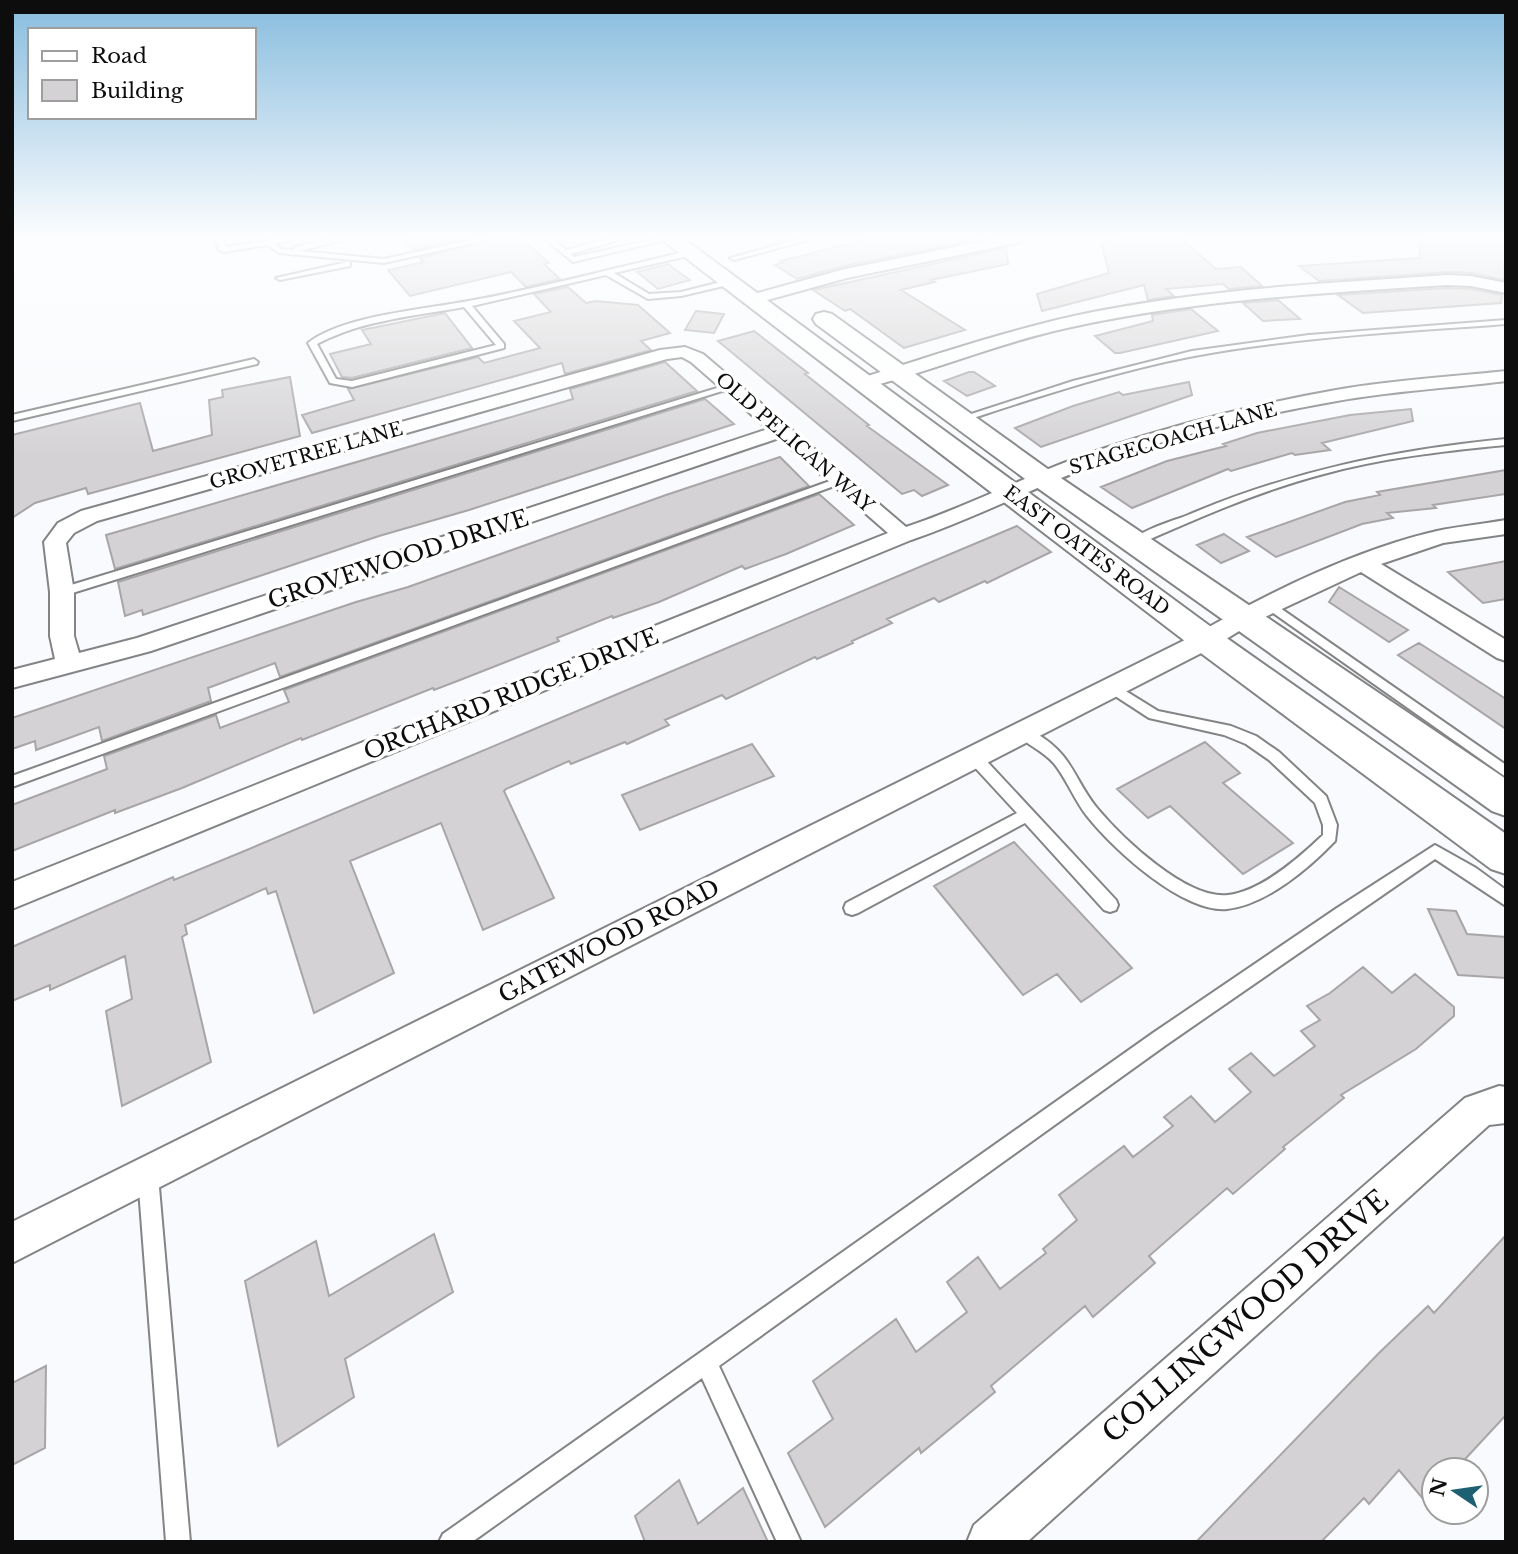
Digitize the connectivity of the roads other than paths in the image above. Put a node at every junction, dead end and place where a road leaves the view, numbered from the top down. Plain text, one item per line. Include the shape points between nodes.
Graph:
1 (428, 312) edge
2 (472, 312) edge
3 (770, 312) edge
4 (813, 312) edge
5 (1125, 312) edge
6 (1506, 322) edge
7 (685, 352) joint
8 (254, 362) dead end
9 (896, 372) junction
10 (1506, 376) edge
11 (864, 383) junction
12 (730, 387) junction
13 (12, 418) edge
14 (961, 419) junction
15 (782, 431) junction
16 (1506, 442) edge
17 (1042, 478) junction
18 (841, 480) junction
19 (1012, 494) junction
20 (1506, 527) edge
21 (903, 535) junction
22 (1135, 542) junction
23 (1362, 563) junction
24 (62, 592) junction
25 (1257, 611) junction
26 (1206, 640) junction
27 (1502, 645) edge
28 (69, 664) junction
29 (12, 679) edge
30 (1111, 687) junction
31 (1022, 732) junction
32 (974, 757) junction
33 (1506, 772) edge
34 (12, 782) edge
35 (1506, 800) edge
36 (1027, 814) junction
37 (1506, 857) edge
38 (12, 896) edge
39 (1506, 899) edge
40 (1110, 905) dead end
41 (852, 908) dead end
42 (1506, 1105) edge
43 (148, 1174) junction
44 (12, 1243) edge
45 (706, 1362) junction
46 (178, 1542) edge
47 (451, 1542) edge
48 (789, 1542) edge
49 (991, 1542) edge

1 - 2 lane via 324,335 312,343 333,381 352,384 501,346
3 - 11 main road, EAST OATES ROAD
4 - 9 main road, EAST OATES ROAD
5 - 9 street via 970,348
6 - 14 lane via 1309,337 1190,354 1080,381
7 - 12 street, OLD PELICAN WAY
7 - 24 street, GROVETREE LANE via 89,516 66,528 55,542
8 - 13 lane
9 - 11 street
9 - 14 main road, EAST OATES ROAD
10 - 17 street, STAGECOACH LANE via 1339,394 1238,415
11 - 19 main road, EAST OATES ROAD
12 - 15 street, OLD PELICAN WAY
12 - 24 lane
14 - 17 main road, EAST OATES ROAD
15 - 18 street, OLD PELICAN WAY
15 - 28 street, GROVEWOOD DRIVE via 142,645
16 - 22 lane via 1315,473 1205,510
17 - 19 street, STAGECOACH LANE
17 - 22 main road, EAST OATES ROAD
18 - 21 street, OLD PELICAN WAY
18 - 34 lane
19 - 21 street, ORCHARD RIDGE DRIVE
19 - 26 main road, EAST OATES ROAD
20 - 23 street, GATEWOOD ROAD via 1440,537
21 - 38 street, ORCHARD RIDGE DRIVE
22 - 25 main road, EAST OATES ROAD
23 - 25 street, GATEWOOD ROAD
23 - 27 street
24 - 28 street, GROVETREE LANE via 62,636
25 - 26 street, GATEWOOD ROAD
25 - 33 lane
25 - 35 main road, EAST OATES ROAD
26 - 30 street, GATEWOOD ROAD
26 - 37 main road, EAST OATES ROAD
28 - 29 street, GROVEWOOD DRIVE
30 - 31 street, GATEWOOD ROAD
30 - 31 lane via 1154,715 1251,740 1321,800 1330,837 1302,863 1245,896 1226,902 1199,898 1170,884 1118,840 1089,809 1057,754
31 - 32 street, GATEWOOD ROAD
32 - 36 lane
32 - 43 street, GATEWOOD ROAD
36 - 40 lane
36 - 41 lane
39 - 45 lane via 1436,850
42 - 49 street, COLLINGWOOD DRIVE via 1478,1111
43 - 44 street, GATEWOOD ROAD
43 - 46 lane
45 - 47 lane
45 - 48 lane

